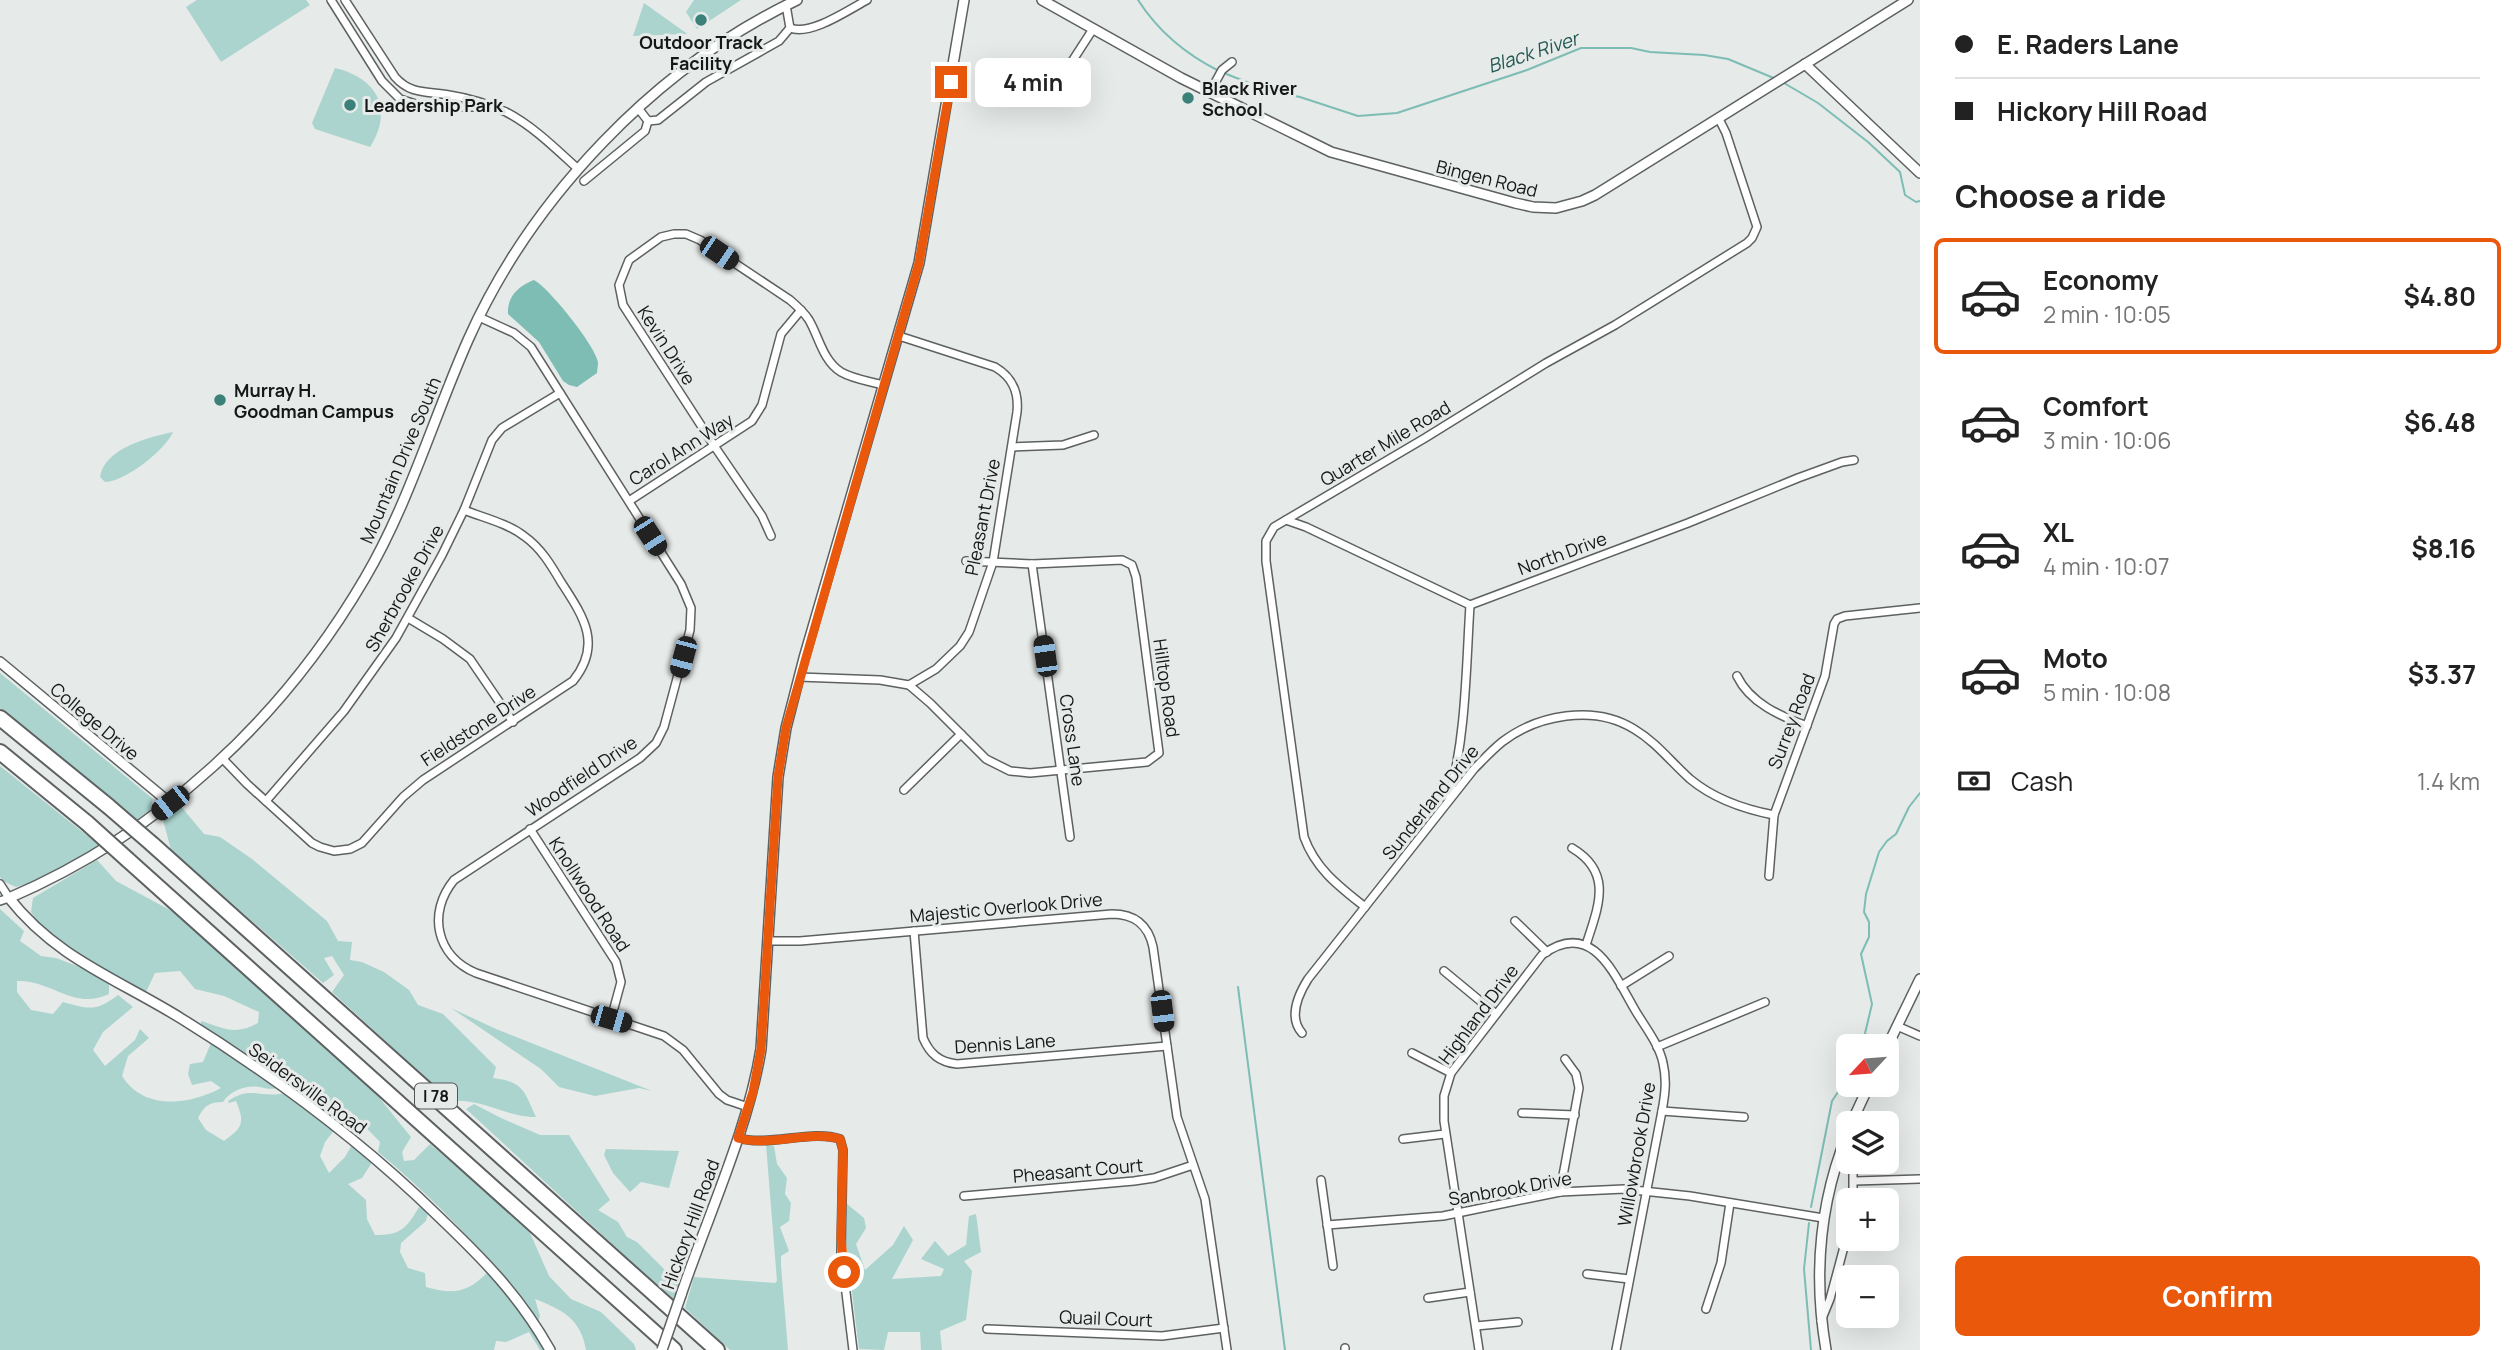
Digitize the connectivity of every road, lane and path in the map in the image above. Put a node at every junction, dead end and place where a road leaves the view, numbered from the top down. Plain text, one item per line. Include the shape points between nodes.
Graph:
1 (331, 0) edge
2 (345, 0) edge
3 (797, 0) edge
4 (867, 0) edge
5 (964, 0) edge
6 (1042, 0) edge
7 (1908, 0) edge
8 (786, 5) junction
9 (790, 28) junction
10 (1093, 29) junction
11 (1232, 62) dead end
12 (1805, 64) junction
13 (1028, 92) dead end
14 (1210, 92) junction
15 (638, 108) junction
16 (496, 109) junction
17 (1719, 119) junction
18 (648, 121) junction
19 (578, 169) junction
20 (1920, 173) edge
21 (584, 181) dead end
22 (801, 310) junction
23 (479, 317) junction
24 (899, 336) junction
25 (883, 385) junction
26 (560, 393) junction
27 (1094, 436) dead end
28 (715, 447) junction
29 (1012, 447) junction
30 (1854, 460) dead end
31 (629, 501) junction
32 (464, 510) junction
33 (1286, 520) junction
34 (771, 536) dead end
35 (966, 561) dead end
36 (993, 562) junction
37 (1032, 564) junction
38 (1470, 605) junction
39 (1920, 608) edge
40 (408, 618) junction
41 (0, 662) edge
42 (799, 677) junction
43 (1737, 677) dead end
44 (909, 685) junction
45 (0, 718) edge
46 (513, 722) junction
47 (1807, 726) junction
48 (961, 734) junction
49 (0, 752) edge
50 (223, 759) junction
51 (1062, 769) junction
52 (904, 790) dead end
53 (266, 801) junction
54 (1448, 802) junction
55 (170, 803) junction
56 (1774, 815) junction
57 (530, 829) junction
58 (1070, 836) dead end
59 (1572, 848) dead end
60 (1769, 876) dead end
61 (0, 884) edge
62 (4, 900) edge
63 (1366, 908) junction
64 (1515, 920) dead end
65 (914, 931) junction
66 (768, 941) junction
67 (1586, 945) junction
68 (1547, 952) junction
69 (1670, 956) dead end
70 (1444, 971) dead end
71 (1920, 979) edge
72 (1621, 986) junction
73 (1765, 1002) dead end
74 (1496, 1014) junction
75 (611, 1019) junction
76 (1897, 1026) junction
77 (1302, 1033) dead end
78 (1893, 1034) edge
79 (1920, 1037) edge
80 (1167, 1046) junction
81 (1657, 1047) junction
82 (1412, 1053) dead end
83 (1565, 1059) dead end
84 (1451, 1073) junction
85 (748, 1107) junction
86 (1662, 1111) junction
87 (1522, 1113) dead end
88 (1575, 1115) junction
89 (1744, 1118) dead end
90 (1445, 1134) junction
91 (738, 1138) junction
92 (1403, 1139) dead end
93 (1193, 1165) junction
94 (1836, 1166) edge
95 (1854, 1174) edge
96 (1920, 1179) edge
97 (1321, 1180) dead end
98 (1854, 1181) junction
99 (1854, 1188) edge
100 (1647, 1191) junction
101 (1560, 1192) junction
102 (964, 1196) dead end
103 (1730, 1203) junction
104 (1458, 1214) junction
105 (1823, 1218) junction
106 (1328, 1225) junction
107 (1843, 1251) edge
108 (1333, 1266) dead end
109 (1587, 1274) dead end
110 (1629, 1279) junction
111 (1470, 1292) junction
112 (1428, 1298) dead end
113 (1706, 1309) dead end
114 (1821, 1321) junction
115 (1518, 1322) dead end
116 (1476, 1326) junction
117 (1224, 1328) junction
118 (987, 1329) dead end
119 (550, 1350) edge
120 (662, 1350) edge
121 (674, 1350) edge
122 (717, 1350) edge
123 (853, 1350) edge
124 (1227, 1350) edge
125 (1479, 1350) edge
126 (1616, 1350) edge
127 (1826, 1350) edge

1 - 16 street via 382,81 400,99 425,107
2 - 16 street via 402,85
3 - 8 street, Mountain Drive South
4 - 9 street via 809,30
5 - 24 street, Hickory Hill Road via 919,263
6 - 10 street, Bingen Road
7 - 12 street, Bingen Road
8 - 9 street
8 - 15 street, Mountain Drive South via 720,45
9 - 18 street via 779,41 706,82 664,117
10 - 13 street via 1071,63
10 - 14 street, Bingen Road
11 - 14 street via 1220,72
12 - 17 street, Bingen Road
12 - 20 street
14 - 17 street, Bingen Road via 1339,155 1545,208 1569,206 1595,195
15 - 18 street
15 - 19 street, Mountain Drive South
16 - 19 street via 533,130
17 - 33 street, Quarter Mile Road via 1757,227 1748,243
18 - 21 street via 645,131
19 - 23 street, Mountain Drive South via 527,235
22 - 25 street, Kevin Drive via 835,368
22 - 28 street, Carol Ann Way via 782,334 757,414 745,428
22 - 28 street, Kevin Drive via 686,234 662,237 624,266 619,285 623,305
23 - 26 street, Woodfield Drive via 523,339
23 - 50 street, Mountain Drive South via 404,499 366,577 296,680
24 - 25 street, Hickory Hill Road
24 - 29 street, Pleasant Drive via 995,366 1006,375 1017,397
25 - 42 street, Hickory Hill Road
26 - 31 street, Woodfield Drive
26 - 32 street, Sherbrooke Drive via 497,433 484,454
27 - 29 street via 1063,445
28 - 31 street, Carol Ann Way
28 - 34 street, Kevin Drive
29 - 36 street, Pleasant Drive
30 - 38 street, North Drive
31 - 57 street, Woodfield Drive via 691,608 690,630 666,719 648,751
32 - 40 street, Sherbrooke Drive
32 - 46 street, Fieldstone Drive via 515,530 532,542 547,559 586,627 588,652 579,674
33 - 38 street
33 - 63 street, Quarter Mile Road via 1268,536 1266,561 1304,837 1326,875
35 - 36 street, Hilltop Road
36 - 37 street, Hilltop Road
36 - 44 street, Pleasant Drive via 965,640 936,670
37 - 51 street, Cross Lane
37 - 51 street, Hilltop Road via 1122,560 1132,565 1136,577 1159,753 1147,762
38 - 54 street via 1460,744
39 - 47 street, Surrey Road via 1837,619 1825,677
40 - 46 street via 470,659
40 - 53 street, Sherbrooke Drive via 360,691
41 - 55 street, College Drive
42 - 44 street
42 - 66 street, Hickory Hill Road via 780,761
43 - 47 street via 1758,701
44 - 48 street, Hilltop Road
45 - 122 highway, I 78, bridge via 152,844
46 - 53 street, Fieldstone Drive via 412,788 366,839 351,849 320,847
47 - 56 street, Surrey Road
48 - 51 street, Hilltop Road via 1004,769 1030,773
48 - 52 street
49 - 121 highway, I 78, bridge via 87,823
50 - 53 street, Fieldstone Drive
50 - 55 street, Mountain Drive South
51 - 58 street, Cross Lane
54 - 56 street, Sunderland Drive via 1474,769 1507,739 1549,719 1586,715 1630,726 1707,792 1736,806
54 - 63 street, Sunderland Drive
55 - 62 street, Mountain Drive South via 96,855
56 - 60 street, Surrey Road
57 - 75 street, Knollwood Road via 616,962 621,982
57 - 75 street, Woodfield Drive via 449,886 438,914 442,941 453,959 475,974
59 - 67 street via 1584,855 1600,886
61 - 62 street
62 - 119 street, Seidersville Road via 67,954 185,1021 327,1117 393,1172 505,1283
63 - 77 street, Sunderland Drive via 1304,986 1295,1008 1296,1026
64 - 68 street
65 - 66 street, Majestic Overlook Drive
65 - 80 street, Majestic Overlook Drive via 1112,914 1134,918 1151,938
65 - 80 street, Dennis Lane via 923,1038 941,1061 957,1064
66 - 85 street, Hickory Hill Road via 761,1049
67 - 68 street via 1563,943
67 - 72 street, Willowbrook Drive via 1604,959
68 - 74 street, Highland Drive
69 - 72 street
70 - 74 street
71 - 76 street
72 - 81 street, Willowbrook Drive
73 - 81 street
74 - 84 street, Highland Drive
75 - 85 street, Woodfield Drive via 664,1036 683,1050 719,1094
76 - 78 street
76 - 79 street
80 - 93 street, Majestic Overlook Drive via 1177,1117
81 - 86 street, Willowbrook Drive via 1666,1077
82 - 84 street
83 - 88 street via 1578,1080
84 - 90 street, Highland Drive via 1444,1096
85 - 91 street, Hickory Hill Road
86 - 89 street
86 - 100 street, Willowbrook Drive
87 - 88 street
88 - 101 street
90 - 92 street
90 - 104 street, Highland Drive
91 - 120 street, Hickory Hill Road, bridge
91 - 123 street via 840,1139 841,1252
93 - 102 street, Pheasant Court via 1134,1181
93 - 117 street, Majestic Overlook Drive via 1205,1199
94 - 105 street
95 - 98 street
96 - 98 street
97 - 106 street
98 - 99 street
100 - 101 street, Sanbrook Drive
100 - 103 street, Sanbrook Drive
100 - 110 street, Willowbrook Drive
101 - 104 street, Sanbrook Drive
103 - 105 street, Sanbrook Drive
103 - 113 street via 1721,1263
104 - 106 street, Sanbrook Drive
104 - 111 street, Highland Drive
105 - 114 street via 1818,1274
106 - 108 street
107 - 114 street
109 - 110 street
110 - 126 street, Willowbrook Drive
111 - 112 street
111 - 116 street, Highland Drive
114 - 127 street
115 - 116 street
116 - 125 street, Highland Drive
117 - 118 street, Quail Court via 1162,1336
117 - 124 street, Majestic Overlook Drive

